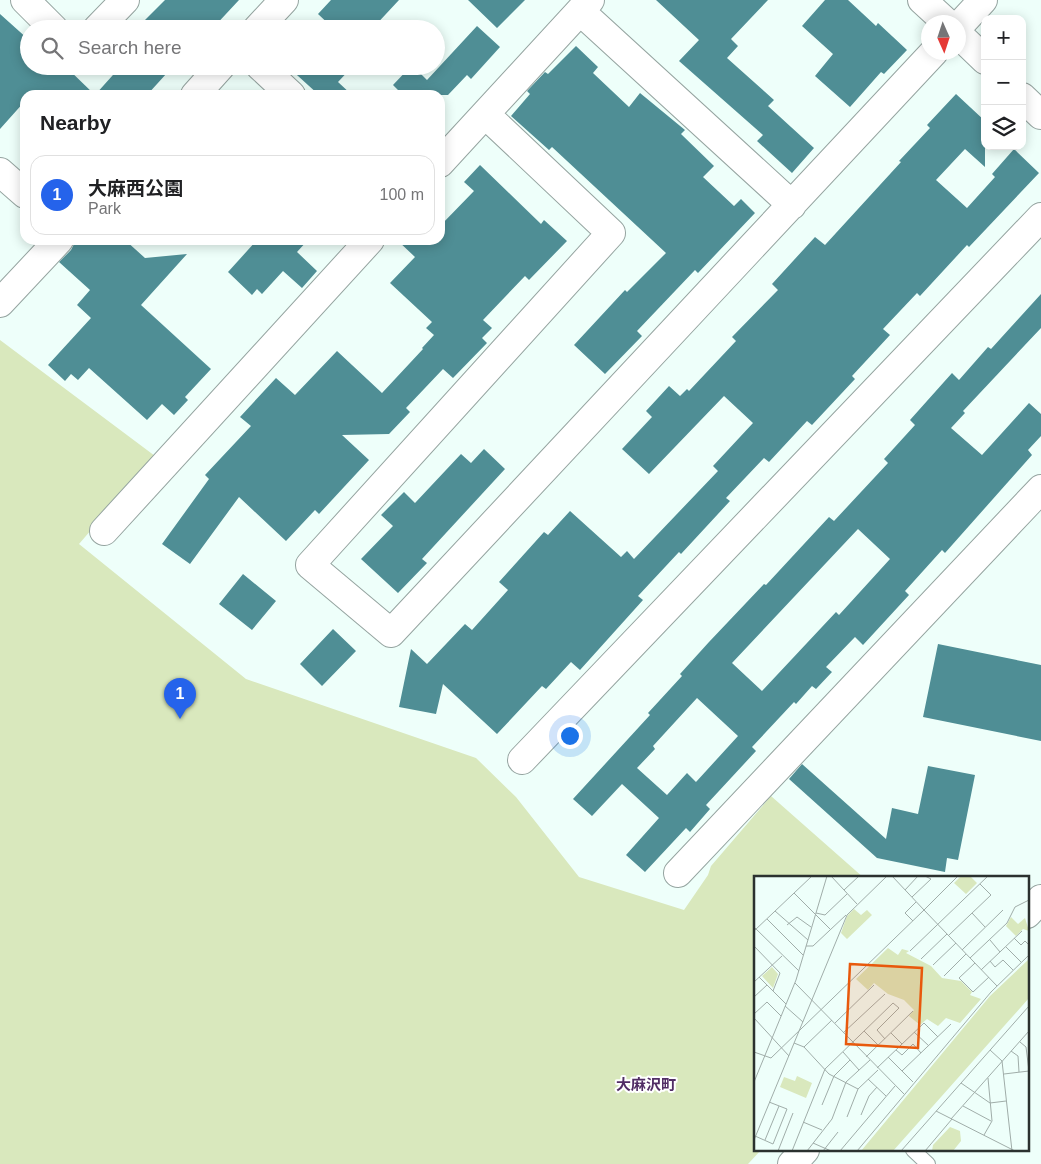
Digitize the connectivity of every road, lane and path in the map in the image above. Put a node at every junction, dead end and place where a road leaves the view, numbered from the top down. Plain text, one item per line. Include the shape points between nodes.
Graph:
1 (24, 0) edge
2 (125, 0) edge
3 (284, 0) edge
4 (922, 0) edge
5 (984, 0) edge
6 (585, 5) edge
7 (938, 15) edge
8 (966, 19) edge
9 (45, 20) edge
10 (106, 20) edge
11 (265, 20) edge
12 (966, 42) edge
13 (981, 56) edge
14 (927, 60) edge
15 (213, 75) edge
16 (270, 75) edge
17 (199, 90) edge
18 (286, 90) edge
19 (1026, 101) edge
20 (485, 114) junction
21 (1041, 115) edge
22 (445, 158) edge
23 (0, 172) edge
24 (20, 190) edge
25 (792, 205) junction
26 (1041, 217) edge
27 (54, 245) edge
28 (365, 245) edge
29 (0, 303) edge
30 (1041, 489) edge
31 (104, 531) dead end
32 (522, 760) dead end
33 (678, 874) dead end
34 (1041, 899) edge
35 (1028, 913) edge
36 (803, 1152) edge
37 (915, 1152) edge
38 (792, 1164) edge
39 (928, 1164) edge

1 - 9 street
2 - 10 street
3 - 11 street
4 - 7 street
5 - 8 street
6 - 20 street
6 - 25 street
12 - 13 street
14 - 25 street
15 - 17 street
16 - 18 street
19 - 21 street
20 - 22 street
20 - 25 street via 611,233 310,564 392,633
23 - 24 street
26 - 32 street
27 - 29 street
28 - 31 street
30 - 33 street
34 - 35 street
36 - 38 street
37 - 39 lane

